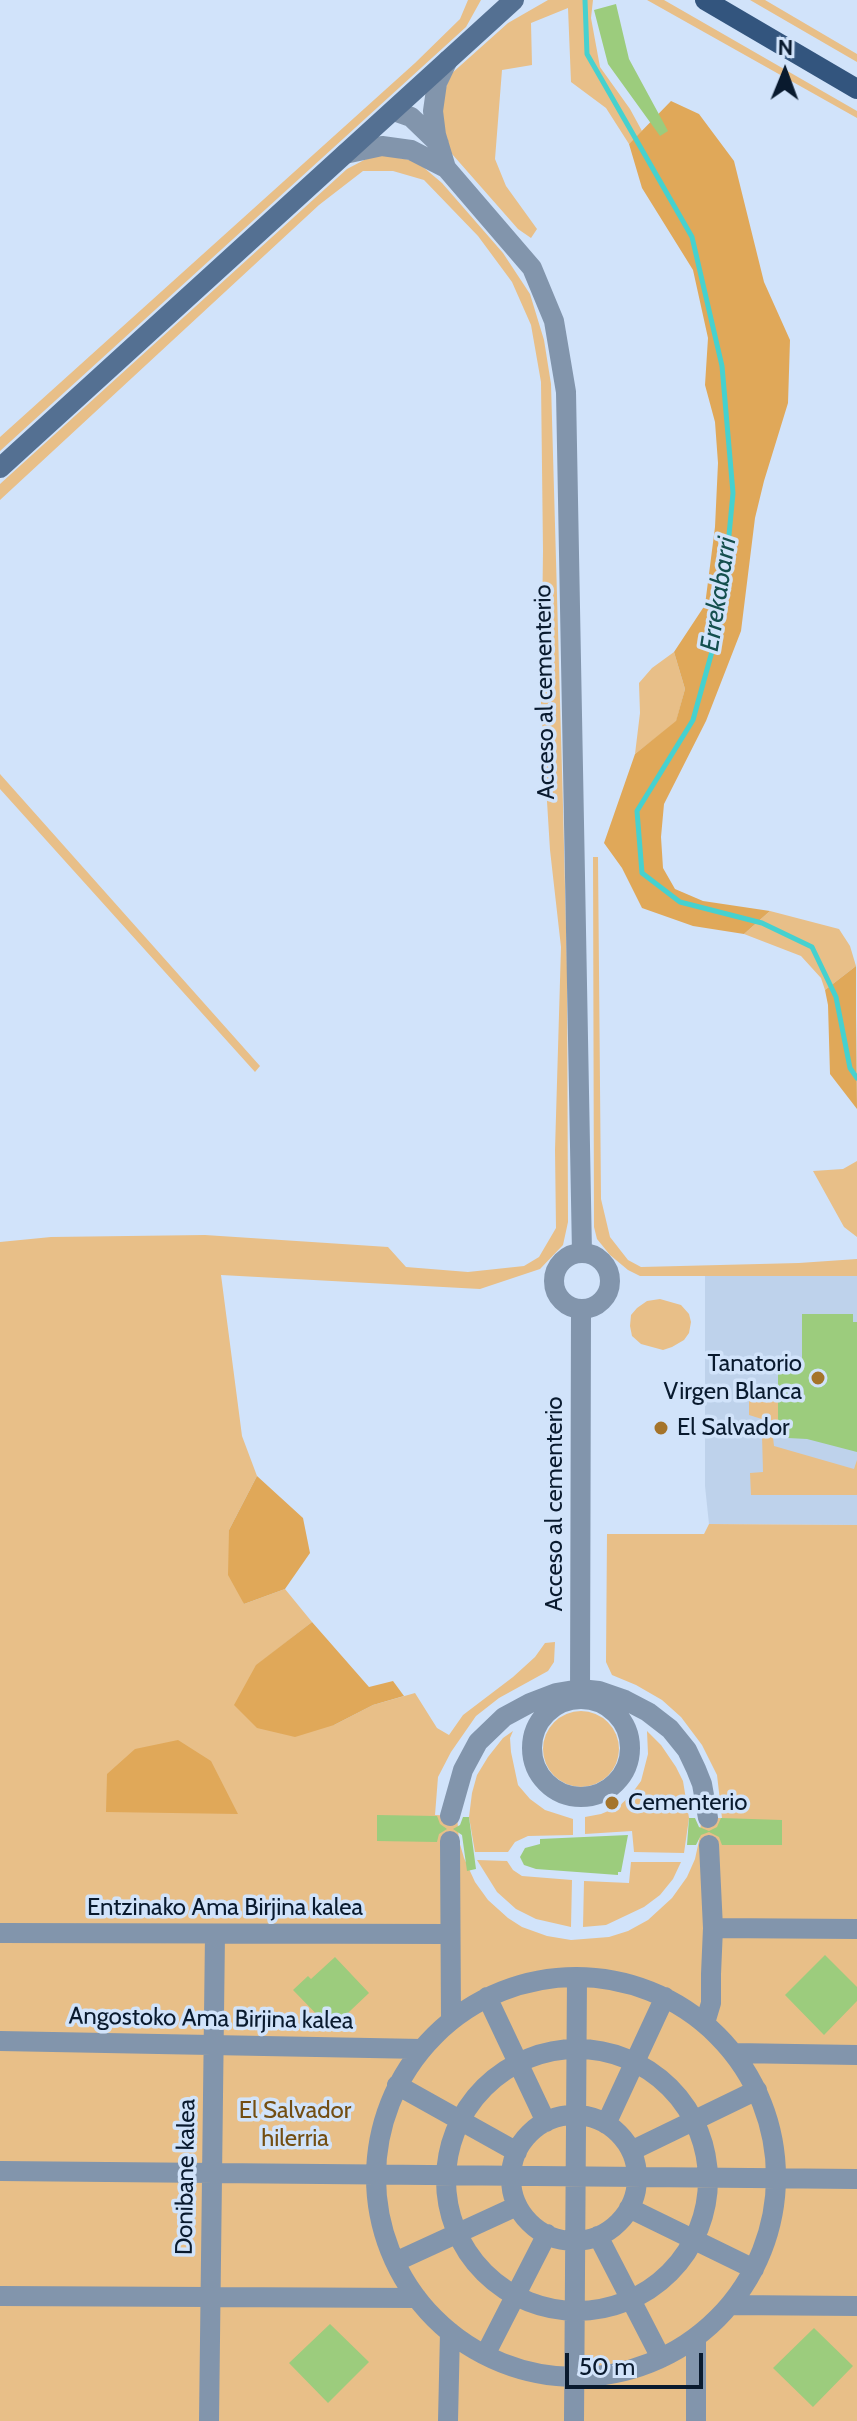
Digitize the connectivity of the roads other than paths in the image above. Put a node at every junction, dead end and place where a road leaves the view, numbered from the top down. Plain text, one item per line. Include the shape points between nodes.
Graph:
1 (492, 0) edge
2 (514, 0) edge
3 (705, 0) edge
4 (477, 34) junction
5 (448, 60) junction
6 (857, 89) edge
7 (394, 111) junction
8 (431, 150) junction
9 (345, 154) junction
10 (0, 468) edge
11 (582, 1253) junction
12 (581, 1310) junction
13 (580, 1694) junction
14 (450, 1816) dead end
15 (708, 1818) dead end
16 (450, 1841) dead end
17 (709, 1845) dead end
18 (713, 1928) junction
19 (857, 1929) edge
20 (0, 1933) edge
21 (215, 1934) junction
22 (449, 1934) junction
23 (577, 1977) junction
24 (487, 1997) junction
25 (665, 1997) junction
26 (451, 2020) junction
27 (705, 2023) junction
28 (0, 2041) edge
29 (214, 2045) junction
30 (422, 2049) junction
31 (577, 2049) junction
32 (734, 2053) junction
33 (857, 2055) edge
34 (635, 2062) junction
35 (518, 2063) junction
36 (397, 2085) junction
37 (757, 2090) junction
38 (576, 2115) junction
39 (460, 2120) junction
40 (694, 2120) junction
41 (546, 2122) junction
42 (606, 2124) junction
43 (631, 2151) junction
44 (517, 2152) junction
45 (0, 2171) edge
46 (212, 2173) junction
47 (375, 2174) junction
48 (446, 2175) junction
49 (511, 2175) junction
50 (576, 2176) junction
51 (637, 2177) junction
52 (708, 2177) junction
53 (777, 2178) junction
54 (857, 2179) edge
55 (517, 2206) junction
56 (629, 2208) junction
57 (457, 2234) junction
58 (547, 2234) junction
59 (598, 2236) junction
60 (693, 2240) junction
61 (576, 2241) junction
62 (395, 2262) junction
63 (754, 2269) junction
64 (515, 2295) junction
65 (0, 2296) edge
66 (210, 2297) junction
67 (417, 2298) junction
68 (631, 2299) junction
69 (730, 2305) junction
70 (857, 2306) edge
71 (575, 2310) junction
72 (450, 2332) junction
73 (696, 2337) junction
74 (485, 2355) junction
75 (661, 2358) junction
76 (575, 2377) junction
77 (209, 2421) edge
78 (448, 2421) edge
79 (574, 2421) edge
80 (696, 2421) edge

1 - 4 main road
2 - 4 main road
3 - 6 main road
4 - 5 main road
5 - 7 main road
5 - 8 street via 437,83
7 - 8 street via 411,117
7 - 9 main road
8 - 9 street via 382,146
8 - 11 street, Acceso al cementerio via 532,268 554,321 566,392
9 - 10 main road
11 - 12 street via 563,1260 554,1276 563,1303
11 - 12 street via 603,1262 611,1284 601,1303
12 - 13 street, Acceso al cementerio
13 - 13 street via 547,1711 531,1746 544,1782 579,1798 615,1784 631,1750 617,1714
13 - 14 street via 556,1693 495,1725 478,1742 463,1770
13 - 15 street via 599,1691 625,1700 670,1729 696,1769
16 - 22 street
17 - 18 street
18 - 19 street
18 - 27 street via 711,2003
20 - 21 street, Entzinako Ama Birjina kalea
21 - 22 street, Entzinako Ama Birjina kalea
21 - 29 street, Donibane kalea
22 - 26 street
23 - 24 street via 531,1982
23 - 25 street via 622,1982
23 - 31 street
24 - 26 street
24 - 35 street
25 - 27 street
25 - 34 street
26 - 30 street
27 - 32 street
28 - 29 street, Angostoko Ama Birjina kalea
29 - 30 street, Angostoko Ama Birjina kalea
29 - 46 street, Donibane kalea
30 - 36 street
31 - 34 street
31 - 35 street via 547,2052
31 - 38 street
32 - 33 street
32 - 37 street
34 - 40 street via 669,2087
34 - 42 street
35 - 39 street via 485,2087
35 - 41 street
36 - 39 street
36 - 47 street via 379,2137
37 - 40 street
37 - 53 street via 770,2128
38 - 41 street
38 - 42 street
38 - 50 street
39 - 44 street
39 - 48 street
40 - 43 street
40 - 52 street
41 - 44 street via 524,2139
42 - 43 street
43 - 51 street
44 - 49 street
45 - 46 street
46 - 47 street
46 - 66 street, Donibane kalea
47 - 48 street
47 - 62 street via 377,2206
48 - 49 street
48 - 57 street
49 - 50 street
49 - 55 street
50 - 51 street
50 - 61 street
51 - 52 street
51 - 56 street
52 - 53 street
52 - 60 street via 702,2220
53 - 54 street
53 - 63 street via 771,2224
55 - 57 street
55 - 58 street
56 - 59 street
56 - 60 street
57 - 62 street
57 - 64 street via 482,2270
58 - 61 street
58 - 64 street
59 - 61 street
59 - 68 street
60 - 63 street
60 - 68 street via 667,2274
61 - 71 street
62 - 67 street
63 - 69 street
64 - 71 street
64 - 74 street
65 - 66 street
66 - 67 street
66 - 77 street, Donibane kalea
67 - 72 street
68 - 71 street
68 - 75 street
69 - 70 street
69 - 73 street
71 - 76 street
72 - 74 street
72 - 78 street
73 - 75 street
73 - 80 street
74 - 76 street via 514,2367
75 - 76 street via 619,2372
76 - 79 street

